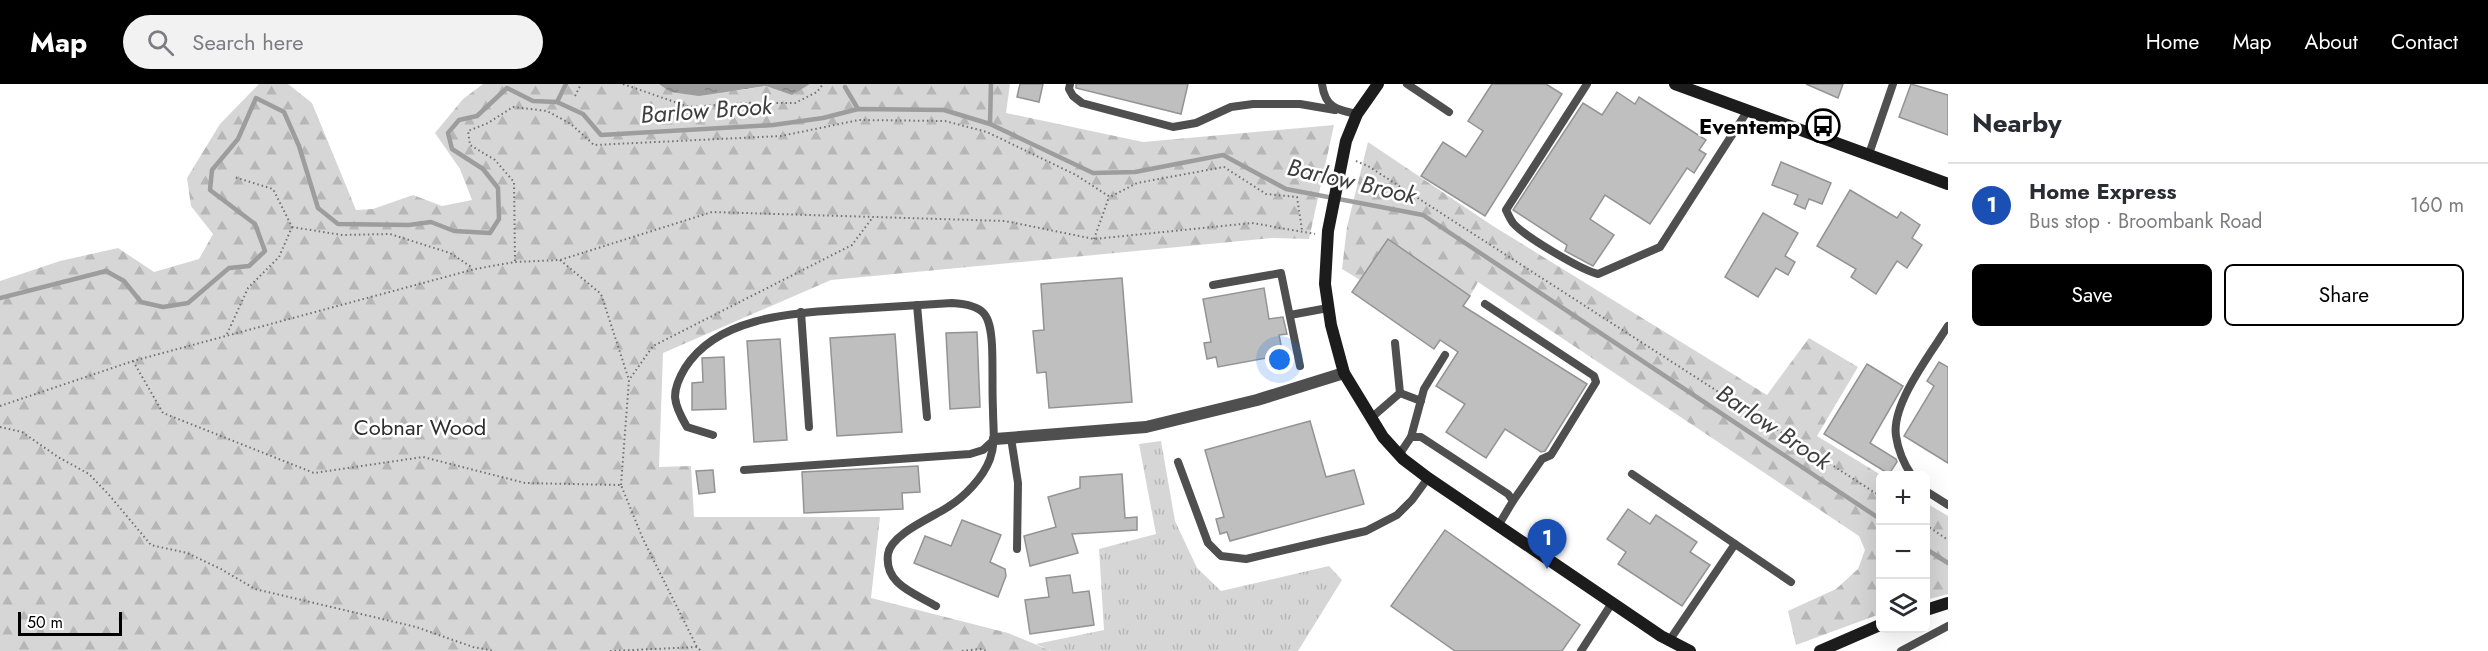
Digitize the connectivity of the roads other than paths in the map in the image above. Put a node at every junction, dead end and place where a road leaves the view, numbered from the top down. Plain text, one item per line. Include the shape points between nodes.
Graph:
1 (1070, 84) edge
2 (1322, 84) edge
3 (1378, 84) edge
4 (1407, 84) edge
5 (1587, 84) edge
6 (1675, 84) edge
7 (1893, 84) edge
8 (1335, 110) junction
9 (1748, 110) junction
10 (1449, 112) dead end
11 (1357, 114) junction
12 (1869, 154) junction
13 (1948, 184) edge
14 (1213, 285) dead end
15 (1485, 303) dead end
16 (917, 305) junction
17 (1328, 308) junction
18 (801, 312) junction
19 (1290, 315) junction
20 (1948, 326) edge
21 (1395, 343) dead end
22 (1445, 355) dead end
23 (1300, 366) dead end
24 (1344, 373) junction
25 (1400, 393) junction
26 (1421, 400) junction
27 (927, 417) dead end
28 (1371, 418) junction
29 (809, 427) dead end
30 (713, 435) dead end
31 (1411, 437) junction
32 (1011, 438) junction
33 (995, 439) junction
34 (1399, 455) junction
35 (1178, 462) dead end
36 (744, 470) dead end
37 (1909, 471) edge
38 (1632, 474) dead end
39 (1428, 478) junction
40 (1930, 494) edge
41 (1513, 501) junction
42 (1948, 505) edge
43 (1497, 526) junction
44 (1736, 544) junction
45 (1017, 549) dead end
46 (1791, 582) dead end
47 (1612, 603) junction
48 (1948, 603) edge
49 (936, 606) dead end
50 (1930, 609) edge
51 (1948, 626) edge
52 (1876, 627) edge
53 (1669, 641) junction
54 (1581, 651) edge
55 (1690, 651) edge
56 (1820, 651) edge
57 (1901, 651) edge

1 - 8 lane via 1073,96 1082,103 1173,127 1196,123 1231,107 1253,104 1300,104
2 - 8 lane via 1323,96
3 - 11 street
4 - 10 lane
5 - 9 lane via 1506,210 1513,224 1587,272 1598,274 1660,247
6 - 9 street
7 - 12 lane
8 - 11 lane
9 - 12 street
11 - 17 street via 1346,141 1328,231
12 - 13 street
14 - 19 lane via 1281,273
15 - 41 lane via 1594,376 1596,382 1551,455 1542,459
16 - 18 lane
16 - 27 lane
16 - 33 lane via 968,304 984,312 990,322
17 - 19 lane
17 - 24 street
18 - 29 lane
18 - 30 lane via 748,323 707,343 689,363 675,385 676,407 687,427
19 - 23 lane
20 - 37 lane via 1898,415 1896,435
21 - 25 lane
22 - 26 lane
24 - 28 street
24 - 32 street via 1268,397 1146,427
25 - 26 lane
25 - 28 lane
26 - 31 lane
28 - 34 street
31 - 34 lane
31 - 41 lane via 1421,437
32 - 33 street
32 - 45 lane via 1018,483
33 - 36 lane via 983,450 970,454
33 - 49 lane via 990,461 976,482 950,507 908,530 888,550 887,566 895,583
34 - 39 street
35 - 39 lane via 1208,543 1221,556 1246,559 1366,531 1397,515
38 - 44 lane
39 - 43 street
40 - 42 lane
41 - 43 lane
43 - 47 street
44 - 46 lane
44 - 53 lane
47 - 53 street
47 - 54 lane
48 - 50 street
51 - 57 lane
52 - 56 street
53 - 55 street

